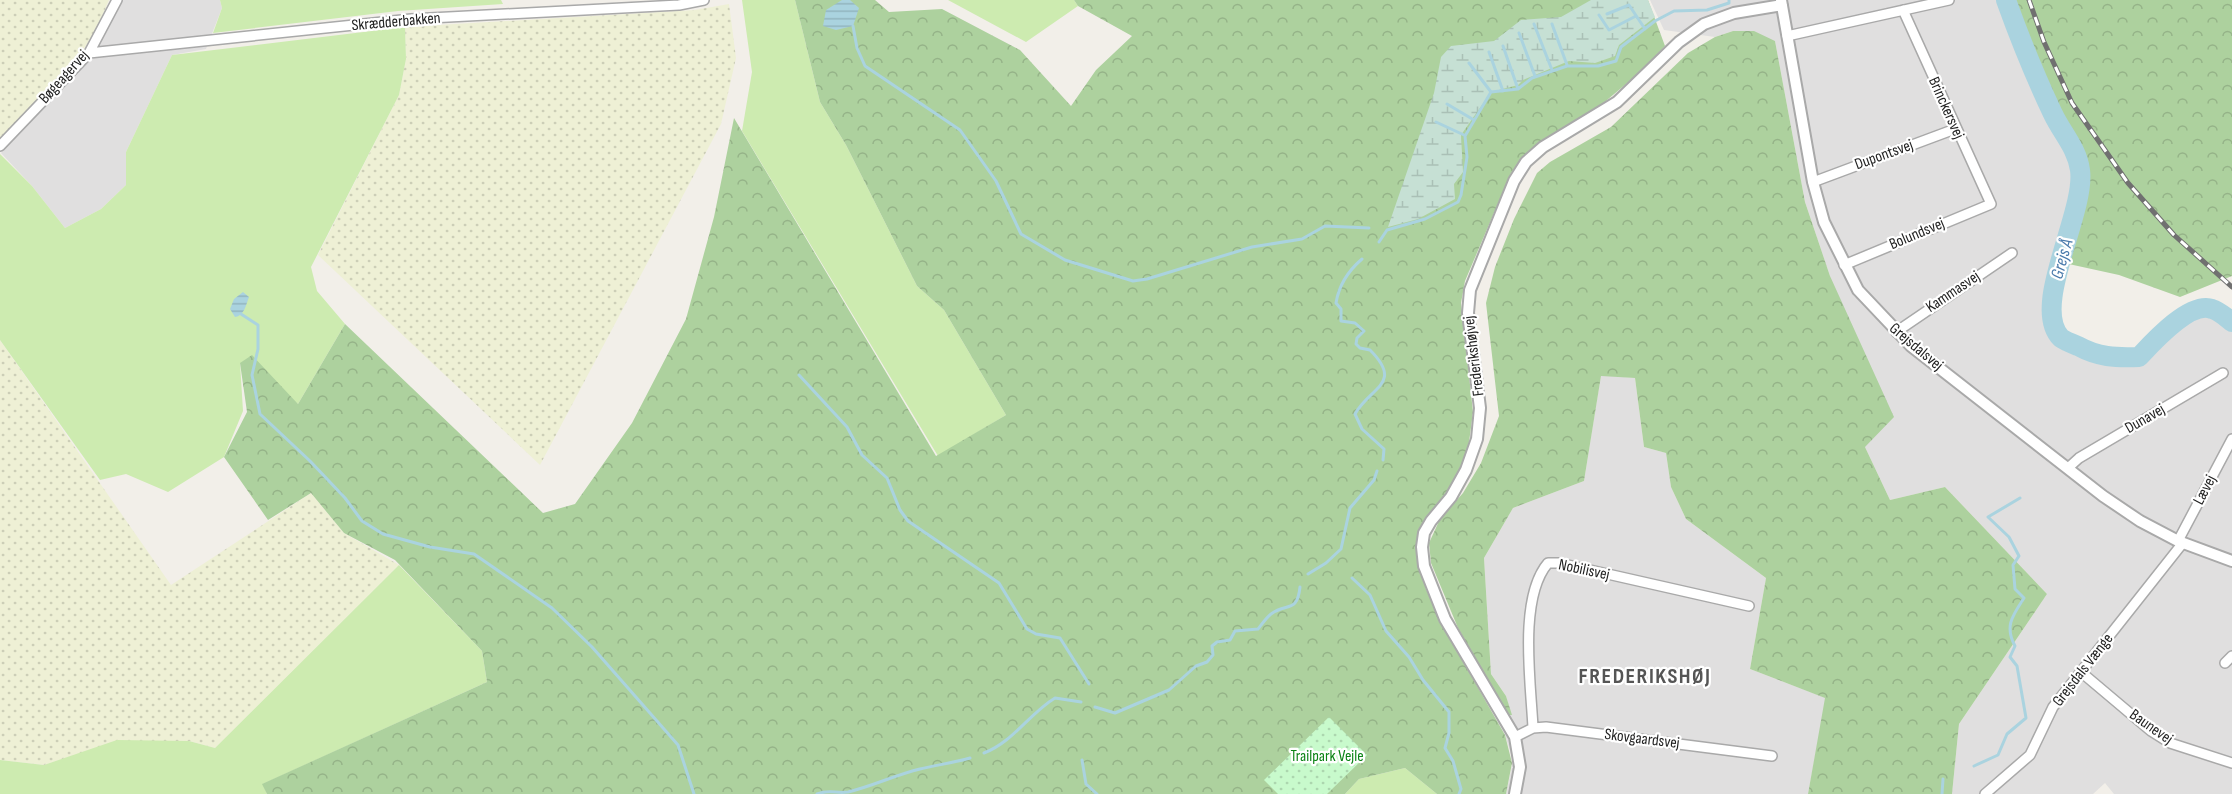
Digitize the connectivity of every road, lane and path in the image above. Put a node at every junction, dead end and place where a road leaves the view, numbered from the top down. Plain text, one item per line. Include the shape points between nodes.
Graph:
1 (117, 0) edge
2 (704, 0) edge
3 (1949, 0) edge
4 (1782, 2) edge
5 (1903, 10) junction
6 (1787, 36) junction
7 (89, 53) junction
8 (1955, 129) junction
9 (0, 147) edge
10 (1813, 182) junction
11 (1991, 204) joint
12 (2012, 253) dead end
13 (1844, 265) junction
14 (1896, 332) junction
15 (2223, 373) dead end
16 (2232, 439) edge
17 (2068, 468) junction
18 (2180, 542) junction
19 (2232, 561) edge
20 (1749, 606) dead end
21 (2081, 672) junction
22 (1533, 728) junction
23 (1515, 737) junction
24 (1772, 756) dead end
25 (2232, 763) edge
26 (1515, 794) edge
27 (1985, 794) edge

1 - 7 street, Bøgeagervej
2 - 7 street, Skrædderbakken via 680,5 411,19
3 - 5 street
4 - 6 street, Grejsdalsvej
4 - 23 street, Frederikshøjvej via 1704,24 1679,42 1617,102 1526,162 1514,181 1470,290 1468,313 1480,408 1477,439 1451,497 1424,533 1422,547 1424,566 1445,619
5 - 6 street
5 - 8 street, Brinckersvej
6 - 10 street, Grejsdalsvej
7 - 9 street, Bøgeagervej
8 - 10 street, Dupontsvej
8 - 11 street, Brinckersvej
10 - 13 street, Grejsdalsvej via 1824,222
11 - 13 street, Bolundsvej
12 - 14 street, Kammasvej
13 - 14 street, Grejsdalsvej via 1858,290
14 - 17 street, Grejsdalsvej
15 - 17 street, Dunavej
16 - 18 street, Lævej
17 - 18 street, Grejsdalsvej via 2140,521
18 - 19 street, Grejsdalsvej
18 - 21 street, Grejsdals Vænge
20 - 22 street, Nobilisvej via 1548,563 1535,588 1530,614
21 - 25 street, Baunevej via 2170,743
21 - 27 street, Grejsdals Vænge via 2053,707 2035,747
22 - 23 street, Skovgaardsvej
22 - 24 street, Skovgaardsvej
23 - 26 street, Frederikshøjvej via 1520,766

